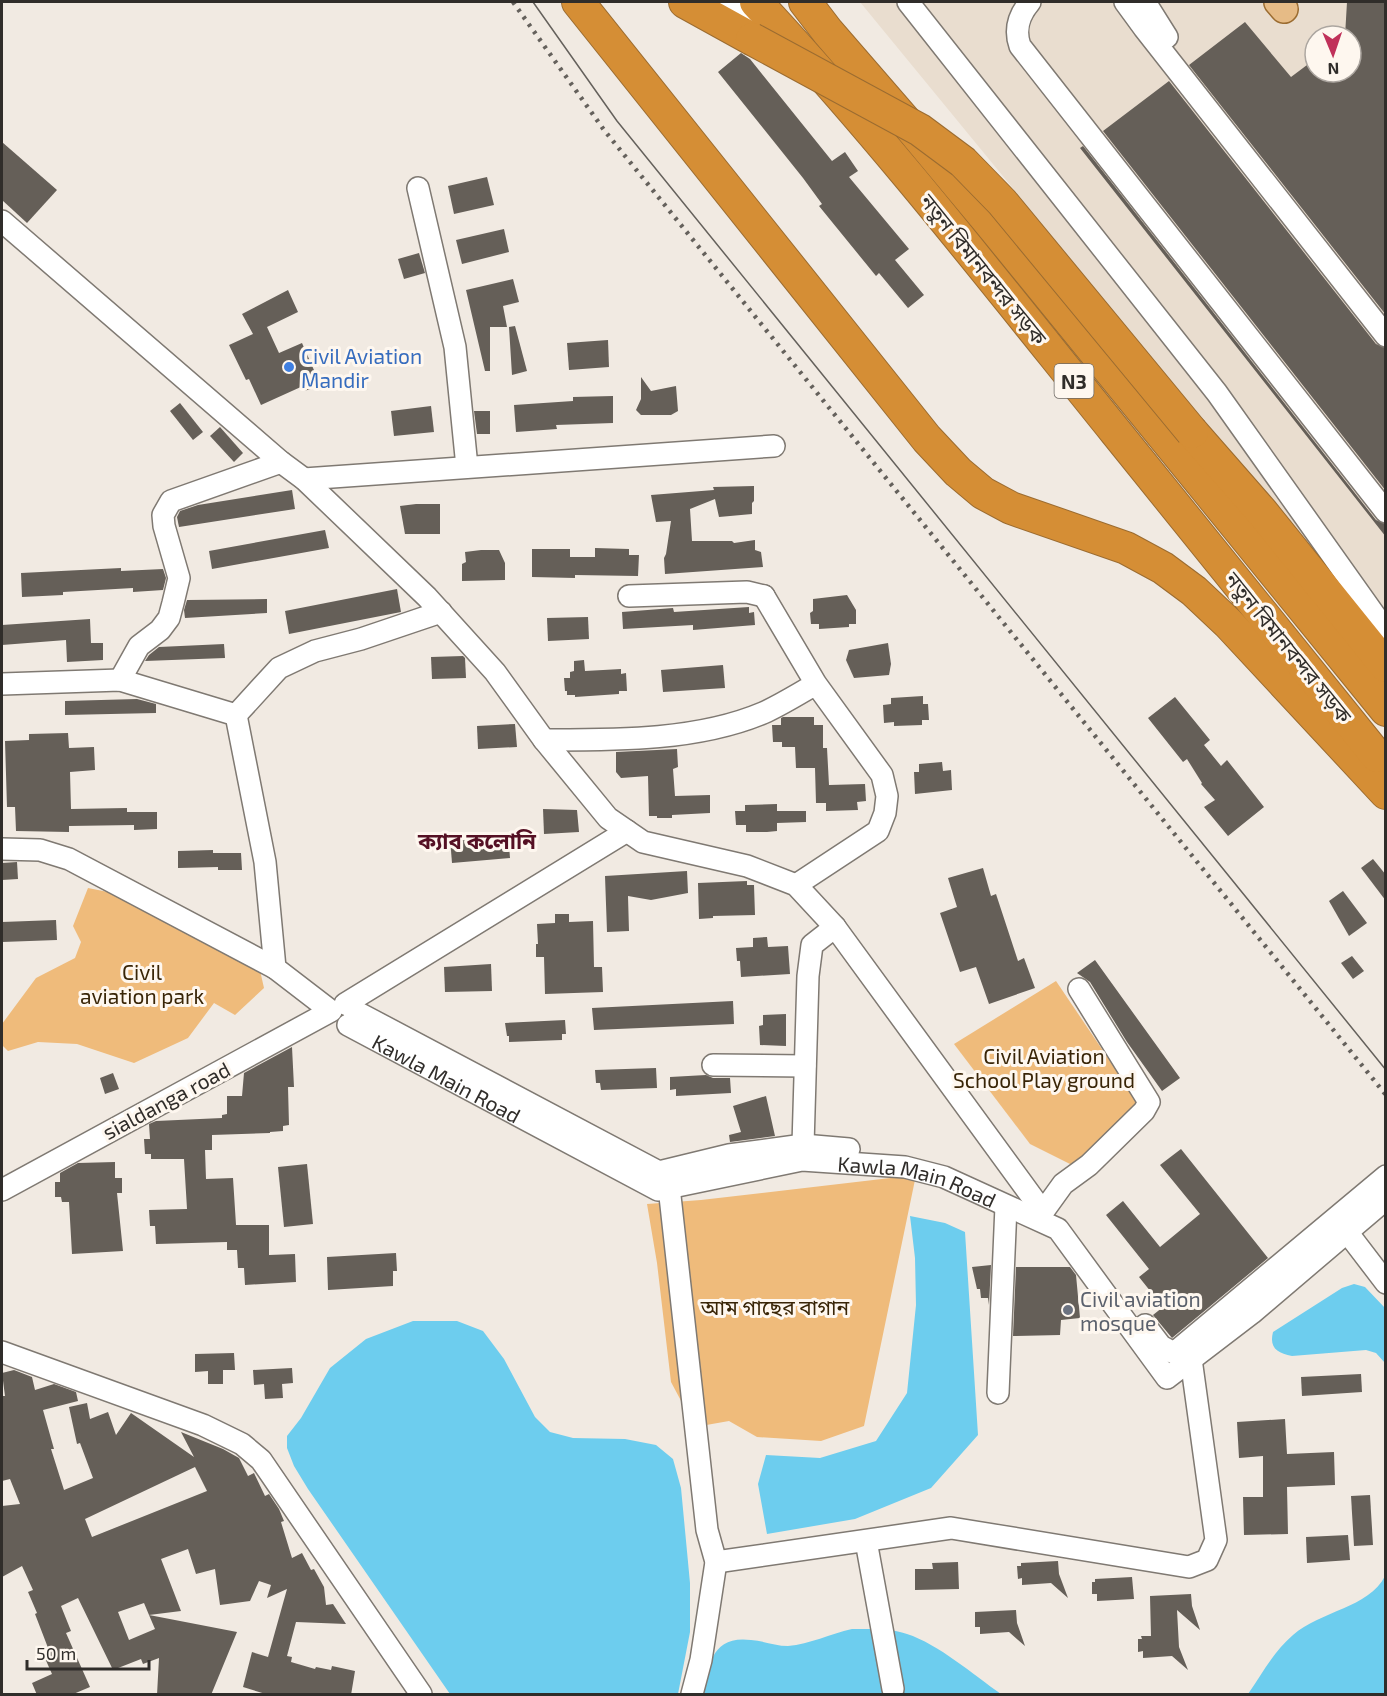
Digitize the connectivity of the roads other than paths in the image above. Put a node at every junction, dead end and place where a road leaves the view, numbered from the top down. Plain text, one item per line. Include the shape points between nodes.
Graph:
1 (578, 2) edge
2 (685, 2) edge
3 (721, 2) edge
4 (756, 2) edge
5 (805, 2) edge
6 (908, 2) edge
7 (1030, 2) edge
8 (1125, 2) edge
9 (1145, 2) edge
10 (785, 33) junction
11 (418, 188) dead end
12 (2, 221) edge
13 (1386, 319) edge
14 (1386, 336) edge
15 (774, 446) dead end
16 (281, 462) junction
17 (467, 467) junction
18 (304, 479) junction
19 (1386, 512) edge
20 (629, 596) dead end
21 (441, 612) junction
22 (776, 616) junction
23 (1228, 623) junction
24 (1386, 631) edge
25 (1386, 666) edge
26 (120, 680) junction
27 (2, 684) edge
28 (1386, 710) edge
29 (236, 715) junction
30 (544, 740) junction
31 (1386, 766) edge
32 (1386, 793) edge
33 (1386, 807) edge
34 (627, 831) junction
35 (2, 849) edge
36 (796, 885) junction
37 (835, 927) junction
38 (275, 968) junction
39 (1079, 989) dead end
40 (344, 1012) junction
41 (713, 1065) dead end
42 (805, 1066) junction
43 (802, 1145) junction
44 (1386, 1176) edge
45 (669, 1187) junction
46 (2, 1190) edge
47 (1386, 1199) edge
48 (1006, 1206) junction
49 (1041, 1207) junction
50 (1347, 1232) junction
51 (1386, 1283) edge
52 (2, 1352) edge
53 (1191, 1359) junction
54 (998, 1393) dead end
55 (866, 1541) junction
56 (716, 1562) junction
57 (893, 1689) dead end
58 (421, 1695) edge
59 (692, 1695) edge

1 - 23 highway via 927,439 958,472 983,493 1011,508 1126,548 1163,568
2 - 25 highway, bridge via 920,130 963,162 1002,202 1256,504
3 - 10 street
4 - 10 highway, নতুন বিমানবন্দর সড়ক / N3
5 - 28 highway, নতুন বিমানবন্দর সড়ক / N3
6 - 24 street via 1217,393
7 - 19 street via 1018,23 1020,46
8 - 14 street
9 - 13 street via 1160,29
10 - 31 highway, নতুন বিমানবন্দর সড়ক / N3 via 968,247
11 - 17 street via 455,347
12 - 16 street
15 - 17 street
16 - 18 street
16 - 26 street via 171,501 163,515 164,526 179,578 169,618 139,646
17 - 18 street
18 - 21 street
20 - 22 street via 747,592 764,596
21 - 29 street via 315,651 279,668
21 - 30 street via 495,672
22 - 30 street via 816,684 780,704 717,728 652,737
22 - 36 street via 816,684 882,775 887,796 878,831
23 - 32 highway
23 - 33 highway via 1256,670
26 - 27 street
26 - 29 street
29 - 38 street via 266,862
30 - 34 street via 609,818
34 - 36 street via 644,842 747,866
34 - 40 street, sialdanga road
35 - 38 street via 40,850 69,860
36 - 37 street
37 - 42 street via 813,945
37 - 49 street
38 - 40 street
39 - 49 street via 1149,1102 1089,1165
40 - 43 street, Kawla Main Road via 659,1172 729,1155
40 - 45 street, Kawla Main Road via 658,1190
40 - 46 street, sialdanga road
41 - 42 street
42 - 43 street
43 - 49 street, Kawla Main Road via 907,1155 945,1164
44 - 49 street, Kawla Main Road via 1174,1353 1161,1346 1059,1217
45 - 48 street, Kawla Main Road via 802,1160 905,1167 944,1177
45 - 56 street via 707,1530
47 - 50 street, Kawla Main Road
48 - 53 street, Kawla Main Road via 1058,1229 1167,1378
48 - 54 street
50 - 51 street
50 - 53 street, Kawla Main Road
52 - 58 street via 203,1425 242,1444 261,1460
53 - 55 street via 1216,1540 1208,1560 1189,1567 951,1528
55 - 56 street
55 - 57 street
56 - 59 street

